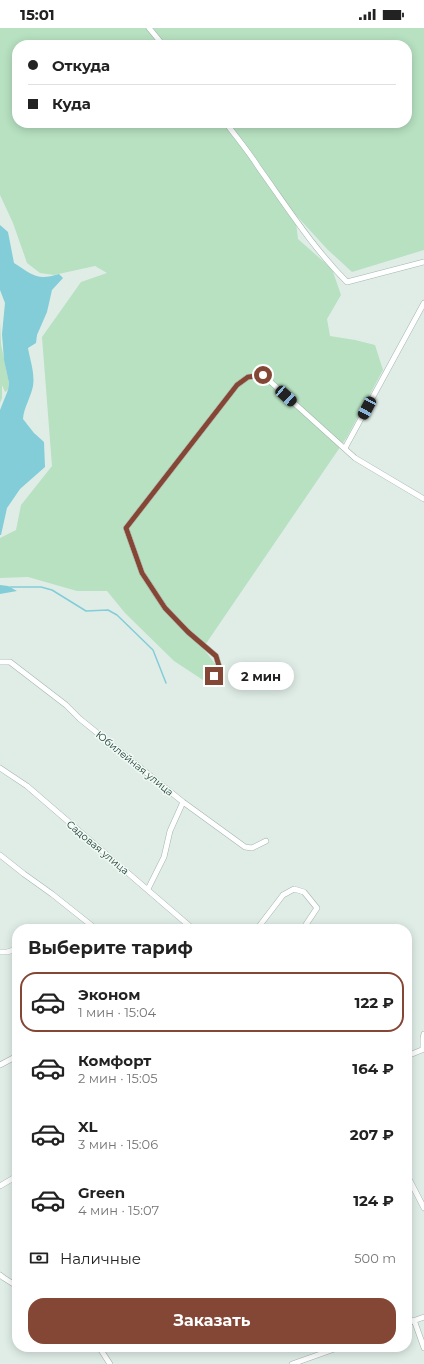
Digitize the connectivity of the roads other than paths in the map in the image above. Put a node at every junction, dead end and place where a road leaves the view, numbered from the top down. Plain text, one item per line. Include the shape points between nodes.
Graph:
1 (149, 28) edge
2 (159, 40) edge
3 (230, 128) edge
4 (424, 262) edge
5 (424, 303) edge
6 (345, 448) junction
7 (424, 499) edge
8 (0, 662) edge
9 (214, 676) dead end
10 (0, 768) edge
11 (184, 802) junction
12 (266, 841) dead end
13 (0, 855) edge
14 (148, 890) junction
15 (90, 924) edge
16 (187, 924) edge
17 (261, 924) edge
18 (306, 924) edge
19 (12, 950) edge
20 (0, 952) edge
21 (424, 1034) edge
22 (423, 1049) edge
23 (412, 1054) edge
24 (12, 1059) edge
25 (0, 1065) edge
26 (12, 1179) edge
27 (412, 1185) edge
28 (0, 1186) edge
29 (424, 1208) edge
30 (0, 1275) edge
31 (12, 1282) edge
32 (424, 1317) edge
33 (414, 1320) joint
34 (424, 1348) edge
35 (102, 1352) edge
36 (326, 1352) edge
37 (110, 1364) edge
38 (292, 1364) edge

1 - 2 street
3 - 4 street via 290,213 331,266 347,282
5 - 6 street
6 - 7 street via 355,458
6 - 9 street via 263,375 248,377 237,385 126,528 142,573 165,608 216,656 219,666
8 - 11 street, Юбилейная улица via 10,662
10 - 14 street, Садовая улица via 27,786
11 - 12 street, Юбилейная улица via 245,847 252,848
11 - 14 street via 170,831 164,857
13 - 15 street
14 - 16 street, Садовая улица
17 - 18 street via 283,895 294,889 304,892 317,908
19 - 20 street
21 - 22 street
22 - 23 street
24 - 25 street
26 - 28 street
27 - 29 street
30 - 31 street
32 - 33 street
33 - 34 street
35 - 37 street
36 - 38 street

